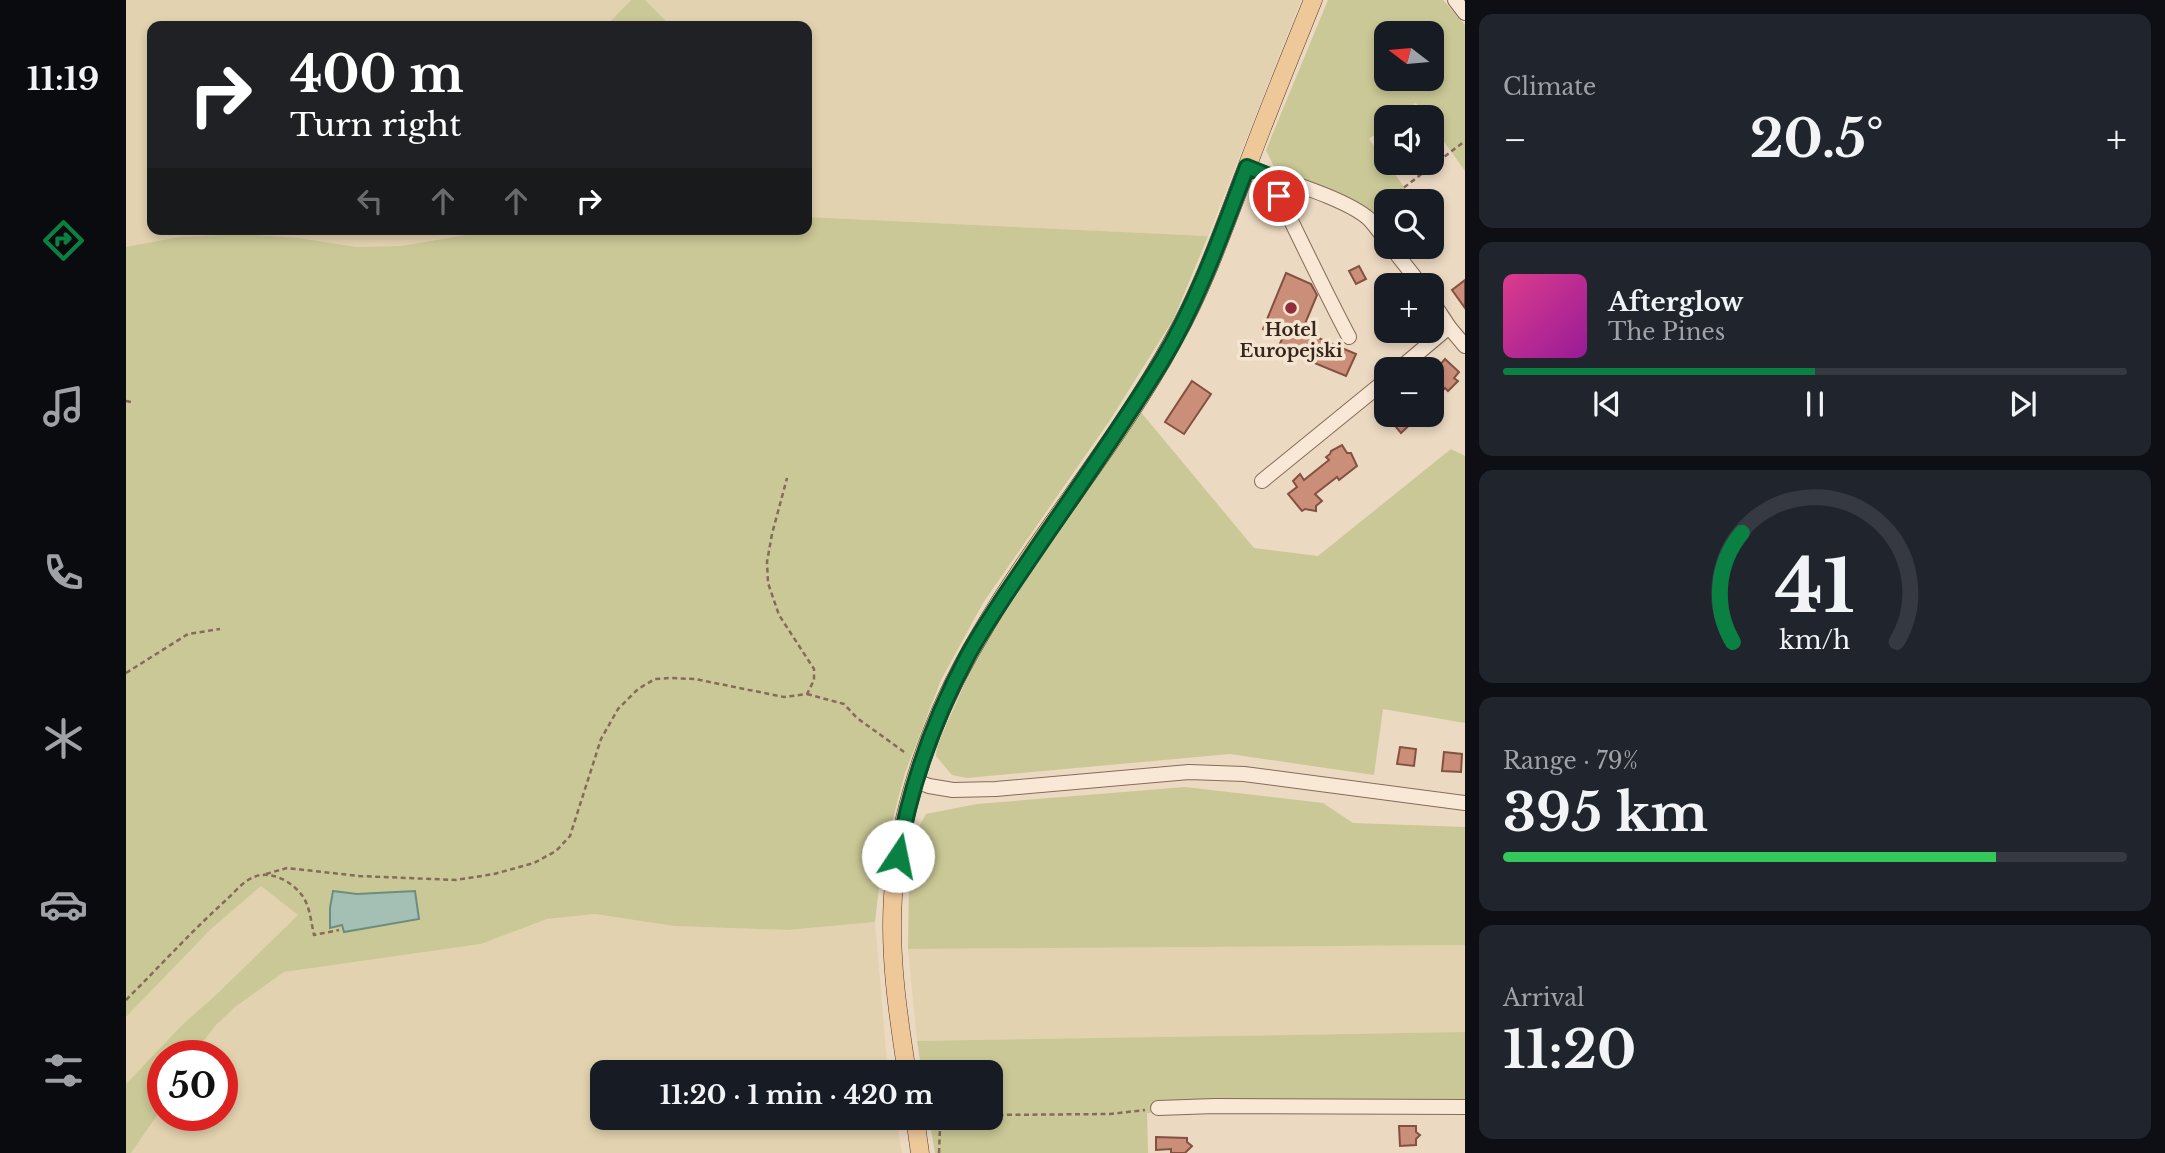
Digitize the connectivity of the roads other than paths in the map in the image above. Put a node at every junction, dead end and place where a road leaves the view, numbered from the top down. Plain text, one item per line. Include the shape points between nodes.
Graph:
1 (1313, 0) edge
2 (1455, 0) edge
3 (1465, 13) edge
4 (1247, 167) junction
5 (1269, 176) junction
6 (1374, 225) edge
7 (1400, 259) edge
8 (1412, 273) edge
9 (1444, 319) edge
10 (1449, 327) junction
11 (1349, 337) dead end
12 (1465, 345) edge
13 (1413, 357) edge
14 (1374, 390) edge
15 (1262, 481) dead end
16 (916, 781) junction
17 (1465, 803) edge
18 (906, 1060) edge
19 (1465, 1107) edge
20 (1158, 1108) road end
21 (917, 1130) edge
22 (920, 1153) edge

1 - 4 main road
2 - 3 street
4 - 5 street
4 - 16 main road via 1175,337 980,635 944,704
5 - 6 street via 1329,198
5 - 11 street
7 - 8 street
9 - 10 street
10 - 12 street
10 - 13 street
14 - 15 street
16 - 17 street via 953,790 1189,772 1244,774
16 - 18 main road via 893,900 894,955
19 - 20 street
21 - 22 main road

